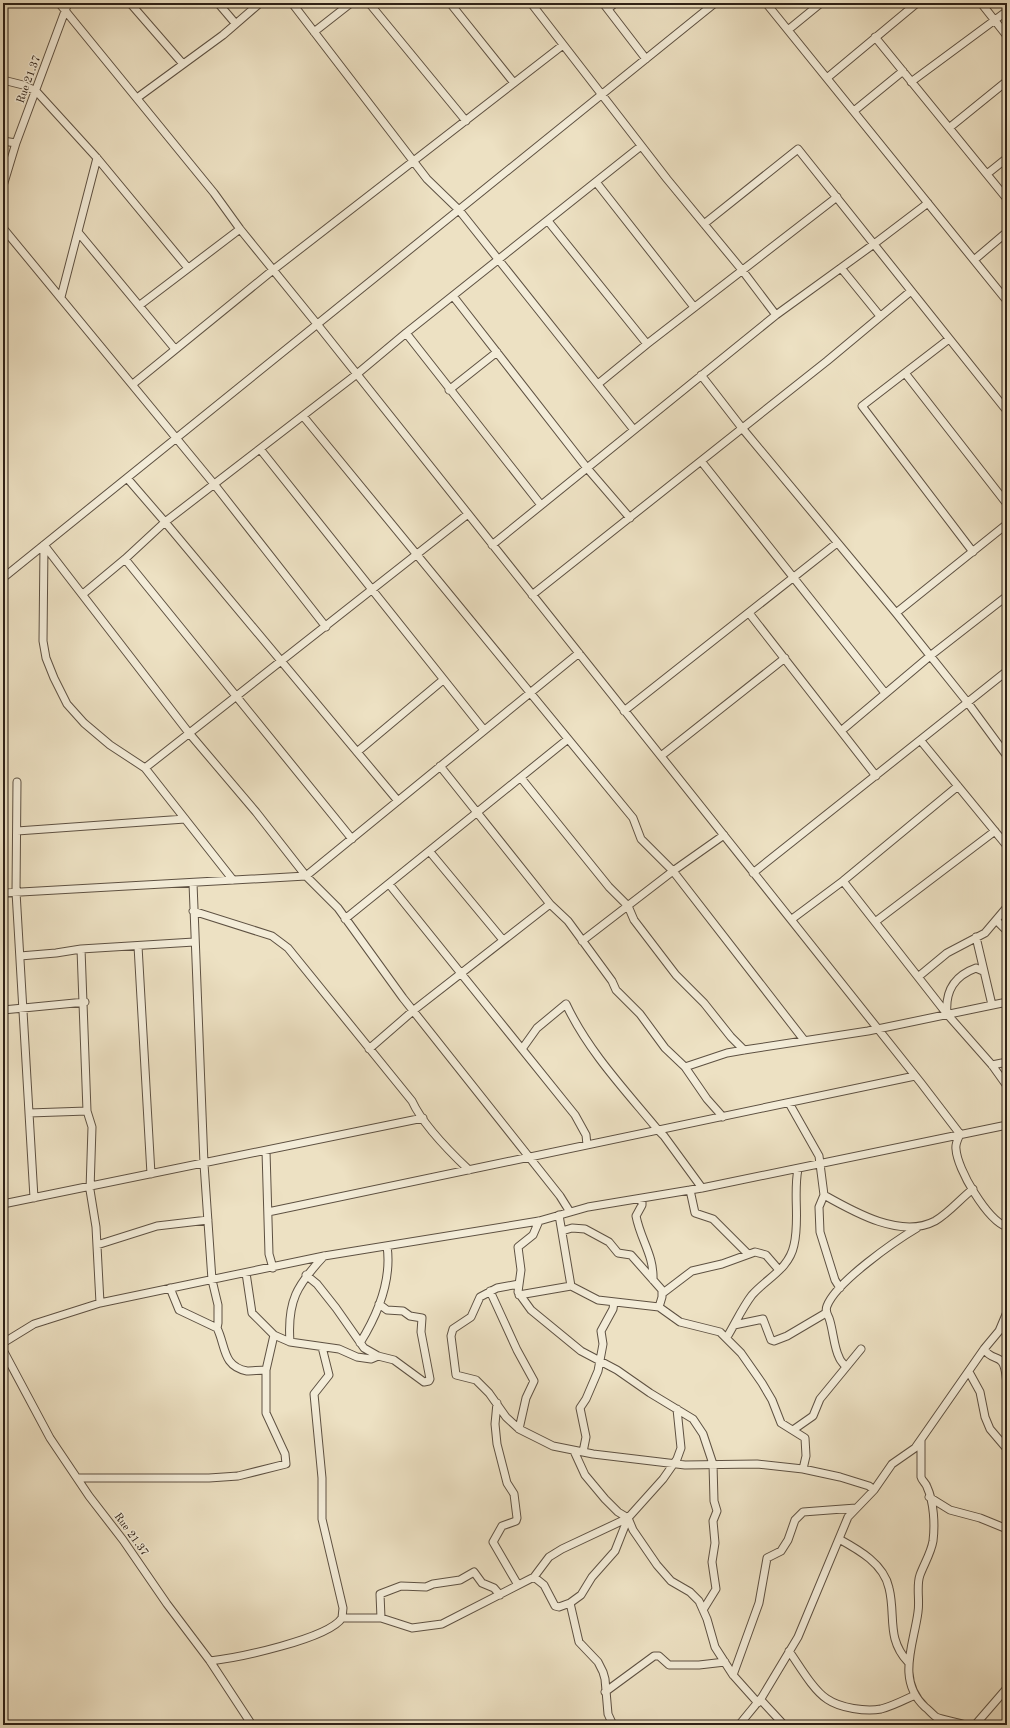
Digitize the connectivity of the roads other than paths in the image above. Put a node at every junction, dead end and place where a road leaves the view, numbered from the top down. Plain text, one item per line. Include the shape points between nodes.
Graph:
1 (59, 3) edge
2 (130, 3) edge
3 (218, 3) edge
4 (260, 3) edge
5 (292, 3) edge
6 (351, 3) edge
7 (369, 3) edge
8 (450, 3) edge
9 (531, 3) edge
10 (615, 3) edge
11 (715, 3) edge
12 (766, 3) edge
13 (821, 3) edge
14 (917, 3) edge
15 (981, 3) edge
16 (605, 6) edge
17 (66, 7) edge
18 (1007, 11) edge
19 (994, 20) junction
20 (235, 23) junction
21 (788, 30) junction
22 (314, 32) junction
23 (1007, 36) edge
24 (875, 37) junction
25 (563, 45) junction
26 (646, 59) junction
27 (183, 64) junction
28 (903, 71) junction
29 (827, 78) junction
30 (3, 80) edge
31 (1007, 81) edge
32 (911, 82) junction
33 (514, 83) junction
34 (36, 91) junction
35 (601, 95) junction
36 (137, 98) junction
37 (854, 111) junction
38 (466, 121) junction
39 (949, 128) junction
40 (3, 141) edge
41 (16, 143) junction
42 (641, 146) junction
43 (97, 158) junction
44 (1007, 158) edge
45 (414, 161) junction
46 (987, 174) junction
47 (596, 182) junction
48 (3, 186) edge
49 (836, 197) junction
50 (1007, 199) edge
51 (928, 203) junction
52 (459, 210) junction
53 (548, 221) junction
54 (704, 224) junction
55 (3, 228) edge
56 (240, 229) junction
57 (78, 232) junction
58 (1007, 232) edge
59 (874, 244) junction
60 (499, 260) junction
61 (974, 260) junction
62 (188, 268) junction
63 (841, 268) junction
64 (273, 270) junction
65 (742, 270) junction
66 (911, 291) junction
67 (453, 296) junction
68 (61, 297) junction
69 (1007, 301) edge
70 (140, 305) junction
71 (694, 307) junction
72 (776, 315) junction
73 (880, 316) junction
74 (317, 324) junction
75 (406, 333) junction
76 (949, 339) junction
77 (647, 344) junction
78 (175, 349) junction
79 (497, 352) junction
80 (906, 373) junction
81 (356, 374) junction
82 (701, 376) junction
83 (133, 384) junction
84 (598, 384) junction
85 (449, 390) junction
86 (1007, 411) edge
87 (303, 416) junction
88 (742, 428) junction
89 (634, 430) junction
90 (176, 438) junction
91 (260, 448) junction
92 (701, 461) junction
93 (587, 468) junction
94 (127, 478) junction
95 (214, 484) junction
96 (1007, 504) edge
97 (541, 505) junction
98 (468, 514) junction
99 (630, 518) junction
100 (165, 522) junction
101 (1007, 524) edge
102 (837, 543) junction
103 (44, 545) junction
104 (492, 545) junction
105 (973, 552) junction
106 (418, 555) junction
107 (125, 559) junction
108 (794, 577) junction
109 (3, 578) edge
110 (373, 590) junction
111 (83, 594) junction
112 (532, 595) junction
113 (1007, 596) edge
114 (749, 613) junction
115 (896, 613) junction
116 (326, 627) junction
117 (579, 653) junction
118 (930, 656) junction
119 (785, 658) junction
120 (281, 661) junction
121 (1007, 671) edge
122 (443, 680) junction
123 (531, 692) junction
124 (885, 693) junction
125 (237, 697) junction
126 (968, 703) junction
127 (624, 711) junction
128 (484, 730) junction
129 (841, 731) junction
130 (190, 733) junction
131 (568, 740) junction
132 (921, 741) junction
133 (357, 752) junction
134 (661, 756) junction
135 (1007, 756) edge
136 (440, 766) junction
137 (145, 768) junction
138 (876, 776) junction
139 (521, 778) junction
140 (17, 782) dead end
141 (958, 786) junction
142 (398, 801) junction
143 (477, 813) junction
144 (185, 819) junction
145 (17, 831) junction
146 (995, 831) junction
147 (724, 835) junction
148 (352, 838) junction
149 (1007, 846) edge
150 (430, 852) junction
151 (673, 871) junction
152 (754, 873) junction
153 (306, 876) junction
154 (233, 880) junction
155 (844, 881) junction
156 (193, 883) junction
157 (389, 884) junction
158 (16, 892) junction
159 (3, 893) edge
160 (550, 904) junction
161 (628, 906) junction
162 (1007, 907) edge
163 (193, 911) junction
164 (345, 919) junction
165 (792, 919) junction
166 (997, 921) junction
167 (875, 922) junction
168 (1007, 931) edge
169 (976, 937) junction
170 (503, 940) junction
171 (582, 941) junction
172 (194, 942) junction
173 (138, 946) junction
174 (81, 949) junction
175 (20, 956) junction
176 (983, 971) junction
177 (461, 973) junction
178 (918, 977) junction
179 (85, 1002) junction
180 (1007, 1002) edge
181 (992, 1005) junction
182 (23, 1008) junction
183 (3, 1010) edge
184 (414, 1010) junction
185 (947, 1014) junction
186 (877, 1028) junction
187 (804, 1040) junction
188 (369, 1049) junction
189 (522, 1049) junction
190 (744, 1050) junction
191 (1007, 1062) edge
192 (992, 1065) junction
193 (685, 1067) junction
194 (915, 1076) junction
195 (1007, 1086) edge
196 (789, 1103) junction
197 (87, 1111) junction
198 (29, 1113) junction
199 (723, 1116) junction
200 (423, 1118) junction
201 (1007, 1125) edge
202 (658, 1130) junction
203 (960, 1134) junction
204 (587, 1145) junction
205 (266, 1151) junction
206 (529, 1157) junction
207 (204, 1164) junction
208 (820, 1165) junction
209 (798, 1169) junction
210 (469, 1170) junction
211 (151, 1174) junction
212 (90, 1186) junction
213 (702, 1188) junction
214 (972, 1189) junction
215 (690, 1190) junction
216 (824, 1195) junction
217 (34, 1198) junction
218 (642, 1198) junction
219 (3, 1204) edge
220 (268, 1212) junction
221 (570, 1212) junction
222 (559, 1215) junction
223 (208, 1220) junction
224 (539, 1221) junction
225 (1007, 1227) edge
226 (917, 1228) junction
227 (562, 1231) junction
228 (97, 1245) junction
229 (386, 1246) junction
230 (748, 1254) junction
231 (324, 1256) junction
232 (273, 1268) junction
233 (780, 1270) junction
234 (246, 1273) junction
235 (306, 1275) junction
236 (212, 1280) junction
237 (653, 1280) junction
238 (519, 1284) junction
239 (570, 1286) junction
240 (170, 1288) junction
241 (840, 1288) junction
242 (490, 1291) junction
243 (663, 1293) junction
244 (519, 1295) junction
245 (100, 1302) junction
246 (614, 1302) junction
247 (379, 1304) junction
248 (659, 1307) junction
249 (826, 1313) junction
250 (1007, 1315) edge
251 (734, 1325) junction
252 (216, 1328) junction
253 (274, 1336) junction
254 (727, 1337) junction
255 (290, 1342) junction
256 (3, 1343) edge
257 (360, 1343) junction
258 (322, 1347) junction
259 (861, 1349) dead end
260 (984, 1349) junction
261 (3, 1350) edge
262 (378, 1356) junction
263 (599, 1361) junction
264 (846, 1367) junction
265 (266, 1370) junction
266 (969, 1372) junction
267 (1007, 1384) edge
268 (496, 1403) junction
269 (677, 1409) junction
270 (519, 1429) junction
271 (793, 1430) junction
272 (921, 1440) junction
273 (1007, 1449) edge
274 (574, 1451) junction
275 (583, 1452) junction
276 (673, 1463) junction
277 (712, 1464) junction
278 (803, 1469) junction
279 (77, 1478) junction
280 (874, 1490) junction
281 (929, 1496) junction
282 (856, 1508) junction
283 (628, 1518) junction
284 (1007, 1528) edge
285 (839, 1539) junction
286 (534, 1577) junction
287 (518, 1584) junction
288 (500, 1595) junction
289 (570, 1603) junction
290 (703, 1610) junction
291 (342, 1618) junction
292 (382, 1618) junction
293 (789, 1651) junction
294 (210, 1661) junction
295 (725, 1662) junction
296 (908, 1662) junction
297 (733, 1675) junction
298 (1007, 1688) edge
299 (605, 1692) junction
300 (915, 1695) junction
301 (759, 1702) junction
302 (937, 1721) edge
303 (252, 1725) edge
304 (613, 1725) edge
305 (739, 1725) edge
306 (784, 1725) edge
307 (965, 1725) edge
308 (975, 1725) edge

1 - 17 street
2 - 27 street
3 - 20 street
4 - 20 street
5 - 22 street
6 - 22 street
7 - 38 street
8 - 33 street
9 - 25 street
10 - 16 street
11 - 26 street
12 - 21 street
13 - 21 street
14 - 24 street
15 - 19 street
16 - 26 street
17 - 34 street, Rue 21.37
17 - 36 street
18 - 19 street
19 - 23 street
19 - 32 street
20 - 27 street
21 - 29 street
22 - 45 street
24 - 28 street
24 - 29 street
25 - 33 street
25 - 35 street
26 - 35 street
27 - 36 street
28 - 32 street
28 - 37 street
29 - 37 street
30 - 34 street
31 - 39 street
32 - 39 street
33 - 38 street
34 - 41 street, Rue 21.37
34 - 43 street
35 - 42 street
35 - 52 street
36 - 56 street
37 - 51 street
38 - 45 street
39 - 46 street
40 - 41 street
41 - 48 street, Rue 21.37
42 - 47 street
42 - 54 street
43 - 57 street
43 - 62 street
44 - 46 street
45 - 52 street via 427,179
45 - 64 street
46 - 50 street
47 - 53 street
47 - 71 street
49 - 54 street via 798,149
49 - 59 street
49 - 65 street
51 - 59 street
51 - 61 street
52 - 60 street
52 - 74 street
53 - 60 street
53 - 77 street
54 - 65 street
55 - 68 street
56 - 62 street
56 - 64 street
57 - 68 street
57 - 70 street
58 - 61 street
59 - 63 street
59 - 66 street
60 - 67 street
60 - 84 street
61 - 69 street
62 - 70 street
63 - 72 street
63 - 73 street
64 - 74 street
64 - 78 street
65 - 71 street
65 - 72 street
66 - 73 street
66 - 76 street
67 - 75 street
67 - 79 street
68 - 83 street
70 - 78 street
71 - 77 street
72 - 82 street
73 - 88 street
74 - 81 street
74 - 90 street
75 - 81 street
75 - 85 street
76 - 80 street
76 - 86 street
77 - 84 street
78 - 83 street
79 - 85 street
79 - 93 street
80 - 96 street
80 - 105 street via 862,406
81 - 87 street
81 - 98 street
82 - 88 street
82 - 89 street
83 - 90 street
84 - 89 street
85 - 97 street
87 - 91 street
87 - 106 street
88 - 92 street
88 - 102 street
89 - 93 street
90 - 94 street
90 - 95 street
91 - 95 street
91 - 110 street
92 - 99 street
92 - 108 street
93 - 97 street
93 - 99 street
94 - 100 street
94 - 103 street
95 - 100 street
95 - 116 street
97 - 104 street
98 - 104 street
98 - 106 street
99 - 112 street
100 - 107 street
100 - 120 street
101 - 105 street
102 - 108 street
102 - 115 street
103 - 109 street
103 - 111 street
103 - 137 street via 43,641 54,678 67,704 84,723 110,745
104 - 112 street
105 - 115 street
106 - 110 street
106 - 123 street
107 - 111 street
107 - 125 street
108 - 114 street
108 - 124 street
110 - 116 street
110 - 122 street
111 - 130 street
112 - 117 street
113 - 118 street
114 - 119 street
114 - 127 street
115 - 118 street
116 - 120 street
117 - 123 street
117 - 127 street
118 - 124 street
118 - 126 street
119 - 129 street
119 - 134 street
120 - 125 street
120 - 133 street
121 - 126 street
122 - 128 street
122 - 133 street
123 - 128 street
123 - 131 street
124 - 129 street
125 - 130 street
125 - 148 street
126 - 132 street
126 - 135 street
127 - 134 street
128 - 136 street
129 - 138 street
130 - 137 street
130 - 153 street
131 - 139 street
131 - 151 street via 633,818 641,839
132 - 138 street
132 - 141 street
133 - 142 street
134 - 147 street
136 - 142 street
136 - 143 street
137 - 144 street
138 - 152 street
139 - 143 street
139 - 161 street via 609,887
140 - 145 street
141 - 146 street
141 - 155 street
142 - 148 street
143 - 150 street
143 - 160 street
144 - 145 street
144 - 154 street
145 - 158 street
146 - 149 street
146 - 167 street
147 - 151 street
147 - 152 street
148 - 153 street
150 - 157 street
150 - 170 street
151 - 161 street
151 - 187 street
152 - 165 street
153 - 154 street
153 - 164 street via 338,908
154 - 156 street
155 - 165 street
155 - 167 street
156 - 158 street
156 - 163 street
157 - 164 street
157 - 177 street
158 - 159 street
158 - 175 street
160 - 170 street
160 - 171 street via 568,921
161 - 171 street
161 - 190 street via 634,920 676,975
162 - 166 street
163 - 172 street
163 - 188 street via 272,936 288,948
164 - 184 street
165 - 186 street
166 - 168 street
166 - 169 street via 985,933
167 - 178 street
169 - 176 street
169 - 178 street via 947,953
170 - 177 street
171 - 193 street via 616,990 640,1014 665,1048
172 - 173 street
172 - 207 street
173 - 174 street
173 - 211 street
174 - 175 street
174 - 179 street
175 - 182 street
176 - 181 street
176 - 185 street via 976,968 957,977 945,1000
177 - 184 street
177 - 189 street
178 - 185 street
179 - 182 street
179 - 197 street
180 - 181 street
181 - 185 street
182 - 183 street
182 - 198 street
184 - 188 street
184 - 206 street
185 - 186 street
185 - 192 street
186 - 187 street
186 - 194 street
187 - 190 street
188 - 200 street
189 - 202 street via 537,1028 566,1004 581,1033
189 - 204 street via 575,1114 586,1135
190 - 193 street
191 - 192 street
192 - 195 street
193 - 199 street via 707,1100
194 - 196 street
194 - 203 street
196 - 199 street
196 - 208 street via 814,1146
197 - 198 street
197 - 212 street via 92,1127
198 - 217 street
199 - 202 street
200 - 205 street
200 - 210 street via 450,1152
201 - 203 street
202 - 204 street
202 - 213 street
203 - 208 street
203 - 214 street via 956,1151
204 - 206 street
205 - 207 street
205 - 220 street
206 - 210 street
206 - 221 street
207 - 211 street
207 - 223 street
208 - 209 street
208 - 216 street
209 - 213 street
209 - 233 street via 794,1244 787,1264
210 - 220 street
211 - 212 street
212 - 217 street
212 - 228 street
213 - 215 street
214 - 225 street via 990,1213
214 - 226 street via 943,1215
215 - 218 street
215 - 230 street via 695,1213 713,1219
216 - 226 street via 868,1218
216 - 241 street via 819,1207 820,1232 835,1280
217 - 219 street
218 - 221 street
218 - 237 street via 642,1205 636,1216 642,1239 653,1262
220 - 232 street via 269,1254
221 - 222 street
222 - 224 street
222 - 227 street
223 - 228 street via 157,1226
223 - 236 street
224 - 229 street
224 - 238 street via 533,1235 518,1247 521,1270
226 - 241 street via 883,1250
227 - 237 street via 582,1228 606,1240 618,1253 631,1255
227 - 239 street
228 - 245 street
229 - 231 street
229 - 247 street via 389,1261 386,1286
230 - 233 street via 761,1253
230 - 243 street via 722,1264 692,1271
231 - 232 street
231 - 235 street
232 - 234 street
233 - 251 street via 752,1295
234 - 236 street
234 - 253 street via 252,1313
235 - 255 street via 299,1285 291,1309
235 - 257 street via 336,1308
236 - 240 street
236 - 252 street via 218,1305
237 - 243 street
238 - 242 street
238 - 244 street
239 - 244 street
239 - 246 street via 598,1300
240 - 245 street
240 - 252 street via 179,1310
241 - 249 street via 828,1305
242 - 268 street via 480,1297 471,1317 453,1329 451,1336 456,1374 476,1380
242 - 270 street via 534,1381 526,1398
243 - 248 street
244 - 263 street via 531,1310 581,1351
245 - 256 street via 34,1324
246 - 248 street
246 - 263 street via 601,1331 603,1344
247 - 257 street
247 - 262 street via 387,1310 403,1311 410,1316 422,1318 421,1332 429,1382 424,1382 394,1360
248 - 254 street via 680,1322 720,1332
249 - 251 street via 774,1341 771,1340 763,1319
249 - 264 street via 839,1357
250 - 260 street via 999,1331
251 - 254 street
252 - 265 street via 226,1359 246,1370
253 - 255 street
253 - 265 street
254 - 271 street via 741,1353 772,1400 781,1423
255 - 258 street
257 - 262 street via 369,1352
258 - 262 street via 357,1357 371,1359
258 - 291 street via 329,1375 314,1394 322,1478 322,1519 343,1608
259 - 264 street
260 - 266 street
260 - 267 street via 991,1357 1004,1364
261 - 279 street, Rue 21.37 via 50,1438
263 - 269 street
263 - 275 street via 598,1371 580,1408 586,1437
264 - 271 street via 820,1400 813,1416
265 - 279 street via 266,1413 285,1454 286,1464 238,1476 209,1478
266 - 272 street
266 - 273 street via 980,1392 990,1429
268 - 270 street
268 - 287 street via 497,1444 507,1482 514,1494 517,1518 516,1521 502,1526 493,1542
269 - 276 street via 682,1448
269 - 277 street via 699,1426 706,1440
270 - 274 street via 546,1444
271 - 278 street via 805,1438 806,1456
272 - 280 street via 915,1448 892,1464
272 - 281 street via 921,1477 927,1486
274 - 275 street
274 - 283 street via 585,1475 605,1499
275 - 276 street
276 - 277 street
276 - 283 street via 663,1480
277 - 278 street via 757,1464
277 - 290 street via 717,1511 713,1521 715,1543 712,1562 716,1589
278 - 280 street via 840,1477
279 - 294 street, Rue 21.37
280 - 282 street
281 - 284 street via 950,1510
281 - 296 street via 933,1521 932,1542 918,1581 918,1616
282 - 285 street via 848,1517
282 - 297 street via 803,1512 795,1520 781,1551 767,1558 759,1603
283 - 286 street via 554,1554
283 - 289 street via 611,1558 592,1577 581,1595
283 - 290 street via 633,1530 657,1565 672,1581 690,1592 699,1601
285 - 293 street via 798,1637
285 - 296 street via 859,1550 881,1571 889,1587 895,1643
286 - 287 street
286 - 289 street via 544,1585 555,1606
287 - 288 street
288 - 292 street via 437,1626 409,1628
288 - 292 street via 494,1588 482,1583 474,1572 456,1581 426,1587 401,1586 380,1594
289 - 299 street via 579,1642 598,1662 605,1679
290 - 295 street via 715,1647
291 - 292 street
291 - 294 street via 324,1632 253,1654
293 - 300 street via 819,1692 838,1704 852,1708 880,1709
293 - 301 street
294 - 303 street, Rue 21.37
295 - 297 street
295 - 299 street via 690,1666 669,1665 659,1656 654,1656
296 - 300 street via 910,1684
297 - 301 street
298 - 308 street
299 - 304 street via 608,1714
300 - 302 street
301 - 305 street
301 - 306 street
302 - 307 street via 949,1719

